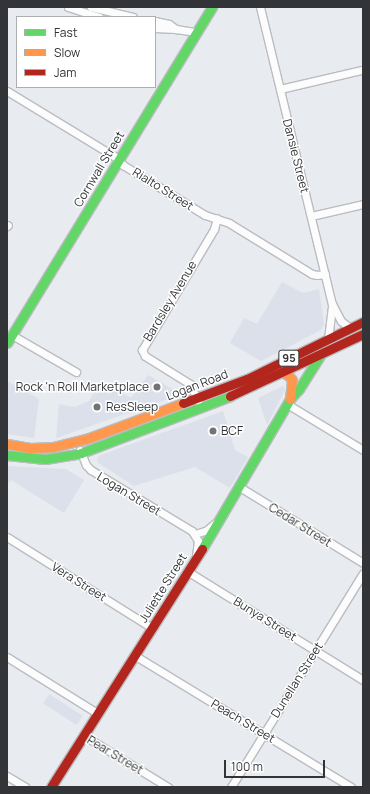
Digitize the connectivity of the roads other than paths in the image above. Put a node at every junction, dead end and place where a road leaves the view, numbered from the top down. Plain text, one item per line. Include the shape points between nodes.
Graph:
1 (68, 7) edge
2 (90, 7) edge
3 (212, 7) edge
4 (260, 7) edge
5 (96, 16) edge
6 (129, 16) edge
7 (156, 21) edge
8 (156, 28) edge
9 (176, 29) junction
10 (196, 32) junction
11 (362, 70) dead end
12 (280, 89) junction
13 (7, 91) edge
14 (118, 159) junction
15 (363, 204) edge
16 (311, 216) junction
17 (217, 218) junction
18 (325, 274) junction
19 (332, 304) junction
20 (363, 322) edge
21 (350, 328) junction
22 (363, 334) edge
23 (12, 335) junction
24 (328, 339) junction
25 (7, 343) edge
26 (321, 354) junction
27 (76, 372) dead end
28 (282, 372) junction
29 (197, 398) junction
30 (289, 401) junction
31 (201, 407) junction
32 (77, 442) junction
33 (7, 444) edge
34 (363, 450) edge
35 (81, 452) junction
36 (7, 455) edge
37 (238, 486) junction
38 (216, 522) junction
39 (195, 534) junction
40 (7, 537) edge
41 (195, 557) junction
42 (363, 564) edge
43 (187, 571) junction
44 (363, 572) edge
45 (152, 628) junction
46 (315, 650) junction
47 (134, 655) junction
48 (7, 657) edge
49 (363, 680) edge
50 (97, 713) junction
51 (264, 734) junction
52 (83, 735) junction
53 (7, 776) edge
54 (25, 787) edge
55 (51, 787) edge
56 (168, 787) edge
57 (231, 787) edge
58 (351, 787) edge

1 - 5 street
2 - 6 street
3 - 10 main road, Cornwall Street
4 - 12 street, Dansie Street
7 - 9 street via 169,24
8 - 9 street
9 - 10 street
10 - 14 main road, Cornwall Street
11 - 12 street
12 - 16 street, Dansie Street
13 - 14 street, Rialto Street
14 - 17 street, Rialto Street via 205,215
14 - 23 main road, Cornwall Street
15 - 16 street
16 - 18 street, Dansie Street
17 - 18 street, Rialto Street via 230,223 312,274
17 - 29 street, Bardsley Avenue via 214,229 142,350 145,356 190,384
18 - 19 street, Dansie Street
19 - 21 street, Dansie Street via 341,321
19 - 24 street, Dansie Street
20 - 21 main road, Logan Road / 95
21 - 24 main road, Logan Road / 95
22 - 26 main road, Logan Road / 95
23 - 25 main road, Cornwall Street
23 - 27 street
24 - 29 main road, Logan Road / 95 via 247,379
26 - 28 main road, Logan Road / 95
26 - 30 main road, Juliette Street
28 - 30 main road, Juliette Street via 292,380
28 - 31 main road, Logan Road / 95 via 241,392
29 - 31 street, Bardsley Avenue
29 - 32 main road, Logan Road / 95
30 - 34 street
30 - 37 main road, Juliette Street
31 - 35 main road, Logan Road / 95
32 - 33 main road, Logan Road / 95 via 45,448
32 - 35 street, Logan Street
35 - 36 main road, Logan Road / 95 via 45,459
35 - 39 street, Logan Street via 88,468 94,473
37 - 38 main road, Juliette Street
37 - 42 street, Cedar Street
38 - 39 street via 207,530
38 - 41 main road, Juliette Street via 212,534
39 - 41 street via 198,544
40 - 45 street, Vera Street
41 - 43 main road, Juliette Street
43 - 45 main road, Juliette Street
43 - 46 street, Bunya Street
44 - 46 street, Dunellan Street
45 - 47 main road, Juliette Street
46 - 49 street, Bunya Street
46 - 51 street, Dunellan Street
47 - 50 main road, Juliette Street
47 - 51 street, Peach Street
48 - 50 street
50 - 52 main road, Juliette Street
51 - 57 street, Dunellan Street
51 - 58 street, Peach Street
52 - 55 main road, Juliette Street
52 - 56 street, Pear Street
53 - 54 street

